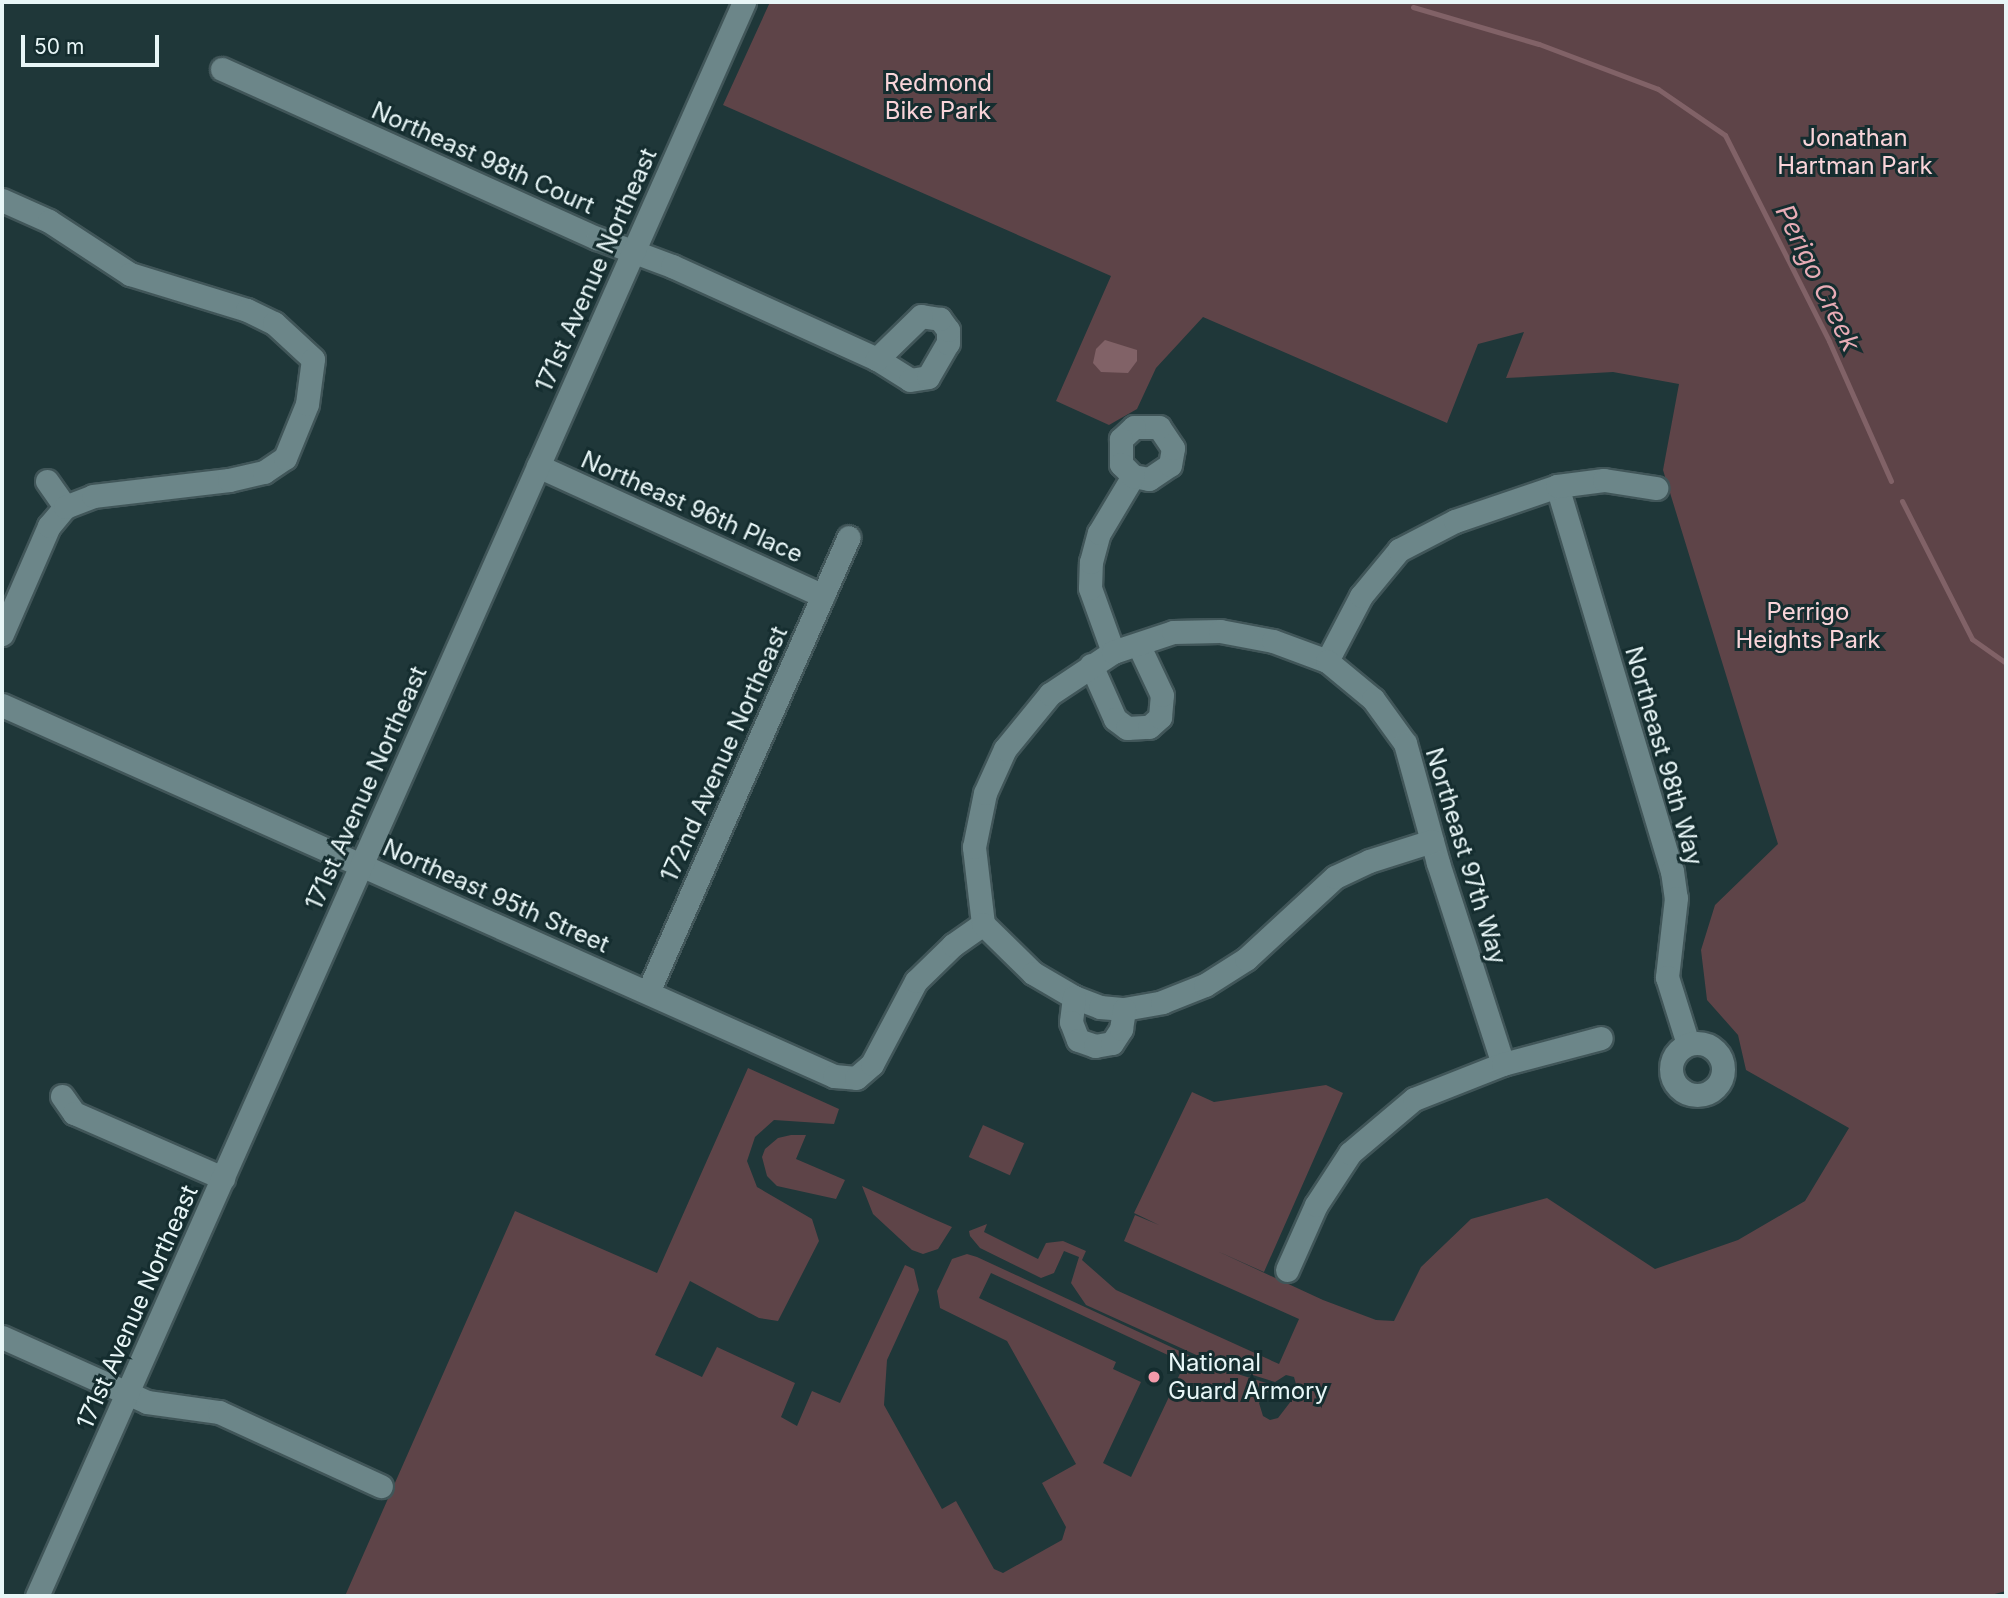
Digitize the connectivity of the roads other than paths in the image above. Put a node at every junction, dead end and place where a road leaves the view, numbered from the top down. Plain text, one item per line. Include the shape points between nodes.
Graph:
1 (744, 2) edge
2 (222, 69) dead end
3 (2, 200) edge
4 (634, 250) junction
5 (877, 359) dead end
6 (538, 466) junction
7 (1133, 476) dead end
8 (47, 481) dead end
9 (1557, 486) junction
10 (1656, 488) dead end
11 (65, 508) junction
12 (849, 537) dead end
13 (823, 596) junction
14 (2, 634) edge
15 (1138, 643) junction
16 (1113, 652) junction
17 (1327, 661) junction
18 (1091, 664) junction
19 (2, 705) edge
20 (1432, 841) junction
21 (360, 865) junction
22 (984, 924) junction
23 (648, 992) junction
24 (1074, 997) junction
25 (1124, 1009) junction
26 (1601, 1038) dead end
27 (1688, 1044) dead end
28 (1503, 1064) junction
29 (62, 1096) dead end
30 (223, 1178) junction
31 (1287, 1270) dead end
32 (2, 1337) edge
33 (127, 1393) junction
34 (381, 1486) dead end
35 (37, 1596) edge

1 - 4 street, 171st Avenue Northeast
2 - 4 street, Northeast 98th Court via 597,238
3 - 11 street via 49,221 130,274 247,310 274,323 321,357 296,439 285,458 264,472 93,496
4 - 5 street, Northeast 98th Court
4 - 6 street, 171st Avenue Northeast
6 - 13 street, Northeast 96th Place
6 - 21 street, 171st Avenue Northeast
7 - 16 street via 1099,533 1091,562 1090,588
8 - 11 street
9 - 10 street via 1604,480
9 - 17 street via 1455,521 1399,550 1361,596
9 - 27 street, Northeast 98th Way via 1672,872 1676,898 1667,977
11 - 14 street via 49,526
12 - 13 street, 172nd Avenue Northeast
13 - 23 street, 172nd Avenue Northeast
15 - 16 street, Northeast 97th Way
15 - 17 street, Northeast 97th Way via 1173,632 1220,631 1273,641
15 - 18 street via 1163,703 1160,717 1149,727 1127,728 1115,719
16 - 18 street, Northeast 97th Way
17 - 20 street, Northeast 97th Way via 1373,699 1405,743
18 - 22 street, Northeast 97th Way via 1034,710 994,768 974,847
19 - 21 street, Northeast 95th Street
20 - 25 street via 1369,860 1335,877 1246,959 1205,985 1161,1002
20 - 28 street, Northeast 97th Way
21 - 23 street, Northeast 95th Street
21 - 30 street, 171st Avenue Northeast
22 - 23 street, Northeast 95th Street via 953,945 916,981 872,1064 856,1078 834,1076
22 - 24 street via 1033,973
24 - 25 street via 1100,1007
24 - 25 street via 1071,1022 1078,1040 1095,1046 1112,1042 1121,1029
26 - 28 street
28 - 31 street via 1414,1099 1368,1135 1328,1184
29 - 30 street via 74,1113
30 - 33 street, 171st Avenue Northeast
32 - 33 street
33 - 34 street via 147,1402 219,1412
33 - 35 street, 171st Avenue Northeast

